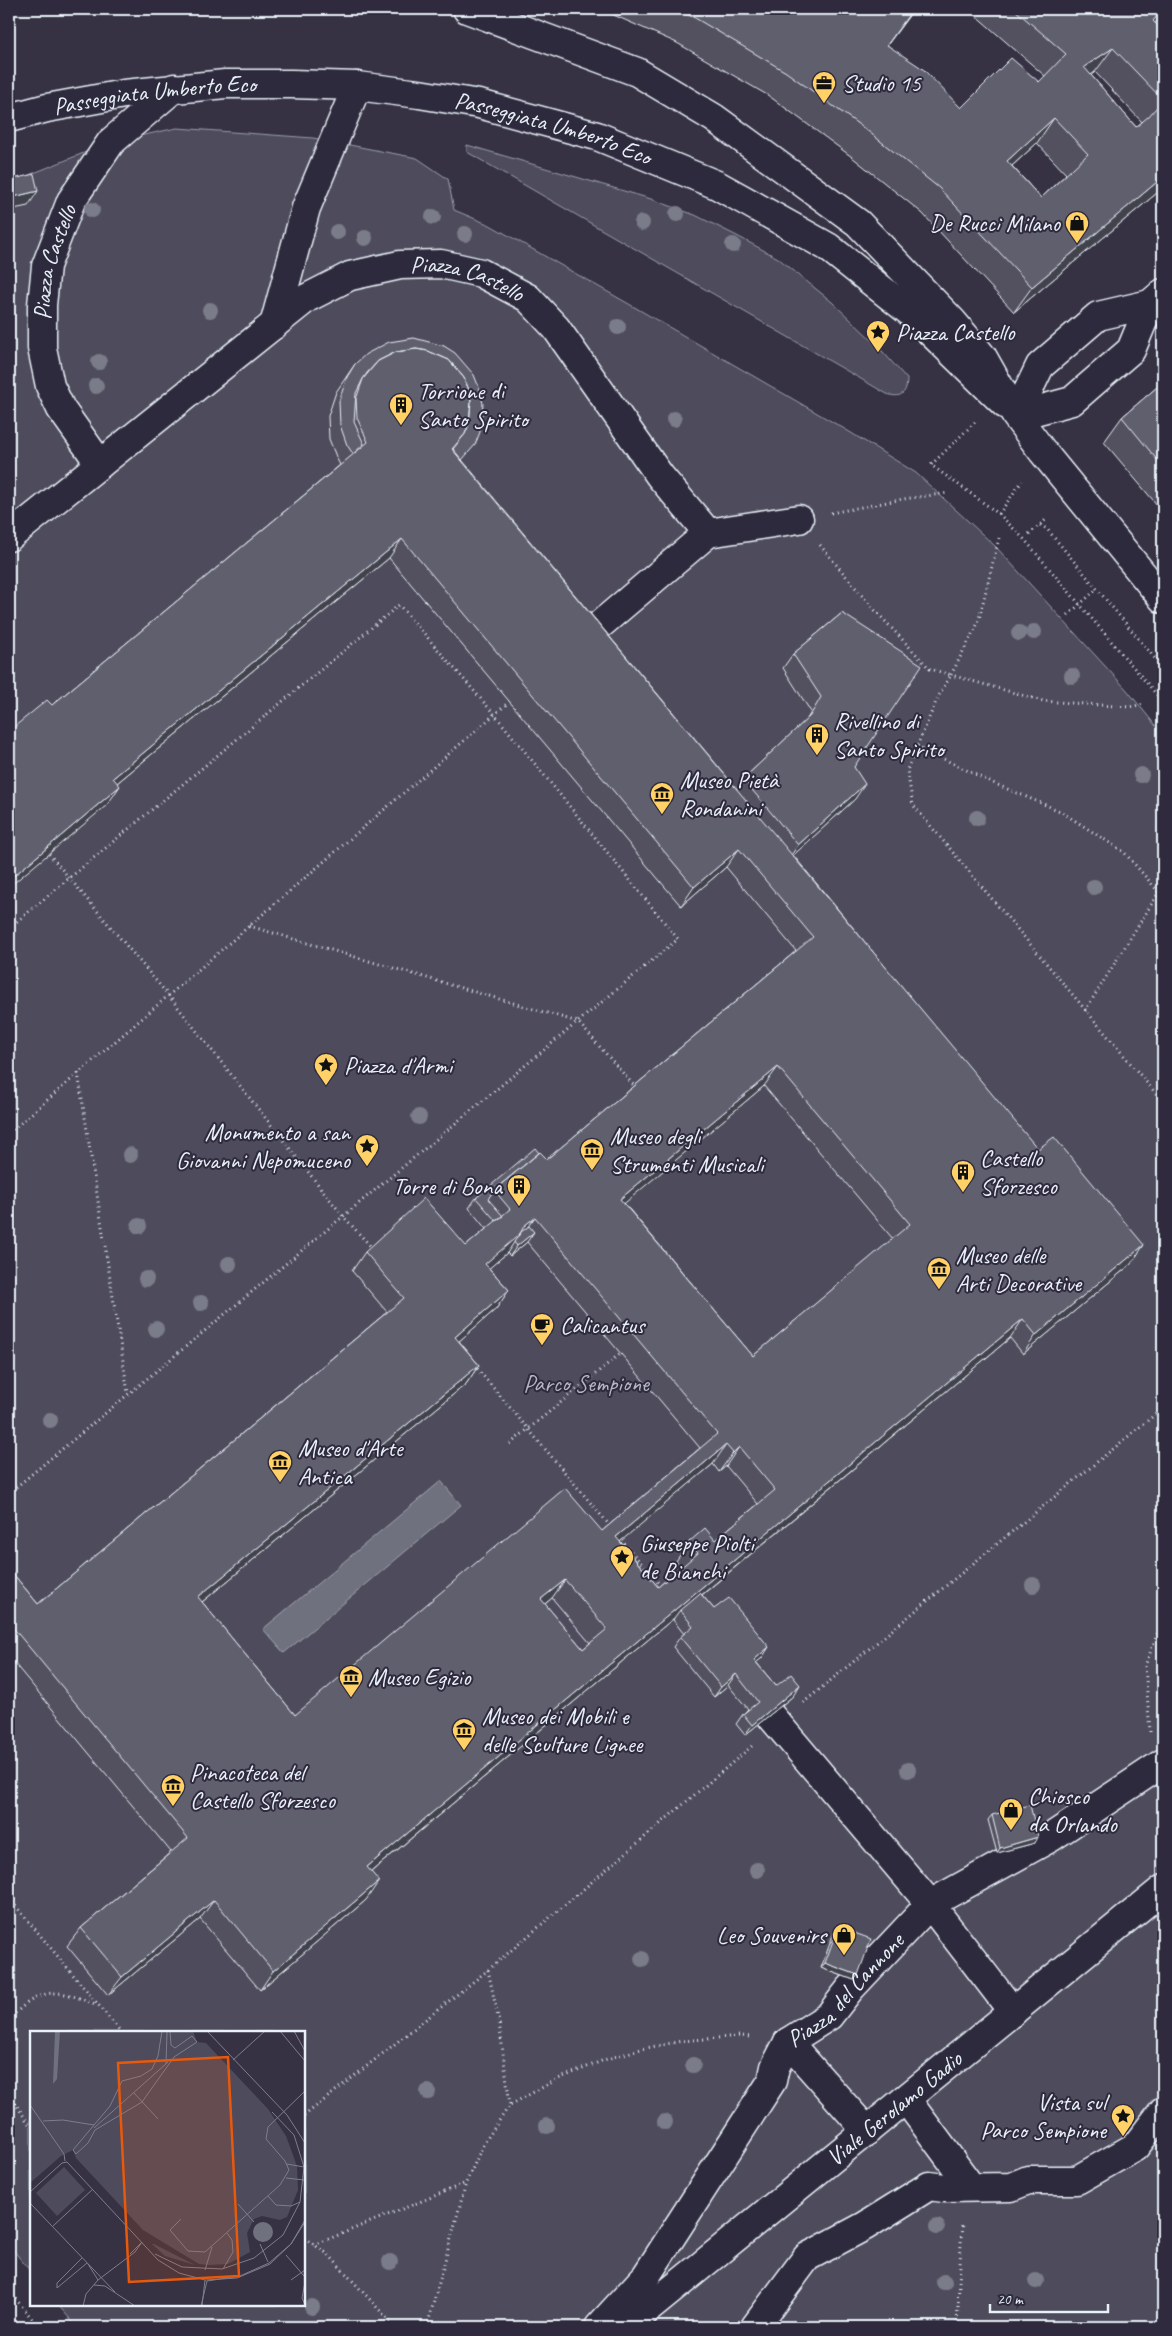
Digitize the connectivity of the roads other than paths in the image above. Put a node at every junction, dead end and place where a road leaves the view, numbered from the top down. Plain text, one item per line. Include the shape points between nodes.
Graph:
1 (466, 9) edge
2 (357, 86) junction
3 (174, 88) junction
4 (9, 118) edge
5 (1156, 298) edge
6 (274, 324) junction
7 (1007, 407) junction
8 (100, 464) junction
9 (799, 520) road end
10 (708, 533) junction
11 (9, 537) edge
12 (1163, 599) edge
13 (582, 640) edge
14 (774, 1720) edge
15 (1163, 1764) edge
16 (1163, 1889) edge
17 (930, 1904) junction
18 (1013, 2012) junction
19 (788, 2042) junction
20 (906, 2099) junction
21 (1163, 2111) edge
22 (867, 2131) junction
23 (971, 2186) junction
24 (663, 2297) junction
25 (599, 2327) edge
26 (626, 2327) edge
27 (660, 2327) edge
28 (756, 2327) edge

1 - 7 street via 637,72 714,118 858,223 982,356
2 - 3 street, Passeggiata Umberto Eco via 225,84
2 - 6 street via 306,208
2 - 7 street, Passeggiata Umberto Eco via 479,104 597,136 717,185 828,247 910,312
3 - 4 street, Passeggiata Umberto Eco via 95,99
3 - 8 street, Piazza Castello via 111,142 71,201 46,266 42,348 50,386 61,409
5 - 7 street via 1098,316 1040,366
5 - 7 street via 1131,350 1072,401
6 - 8 street, Piazza Castello
6 - 10 street, Piazza Castello via 308,298 350,276 400,265 441,264 481,274 528,298 556,328 660,476
7 - 12 street
8 - 11 street, Piazza Castello
9 - 10 street
10 - 13 street
14 - 17 street
15 - 17 street, Piazza del Cannone via 1050,1838
16 - 18 street, Viale Gerolamo Gadio
17 - 18 street
17 - 19 street, Piazza del Cannone via 829,2016
18 - 20 street, Viale Gerolamo Gadio
19 - 22 street
19 - 25 street, Piazza del Cannone via 775,2067 772,2081 646,2276
20 - 22 street, Viale Gerolamo Gadio
20 - 23 street
21 - 23 street via 1135,2147 1077,2180 1028,2180 1011,2187
22 - 24 street, Viale Gerolamo Gadio
23 - 28 street via 929,2186 807,2257
24 - 26 street, Viale Gerolamo Gadio
24 - 27 street

